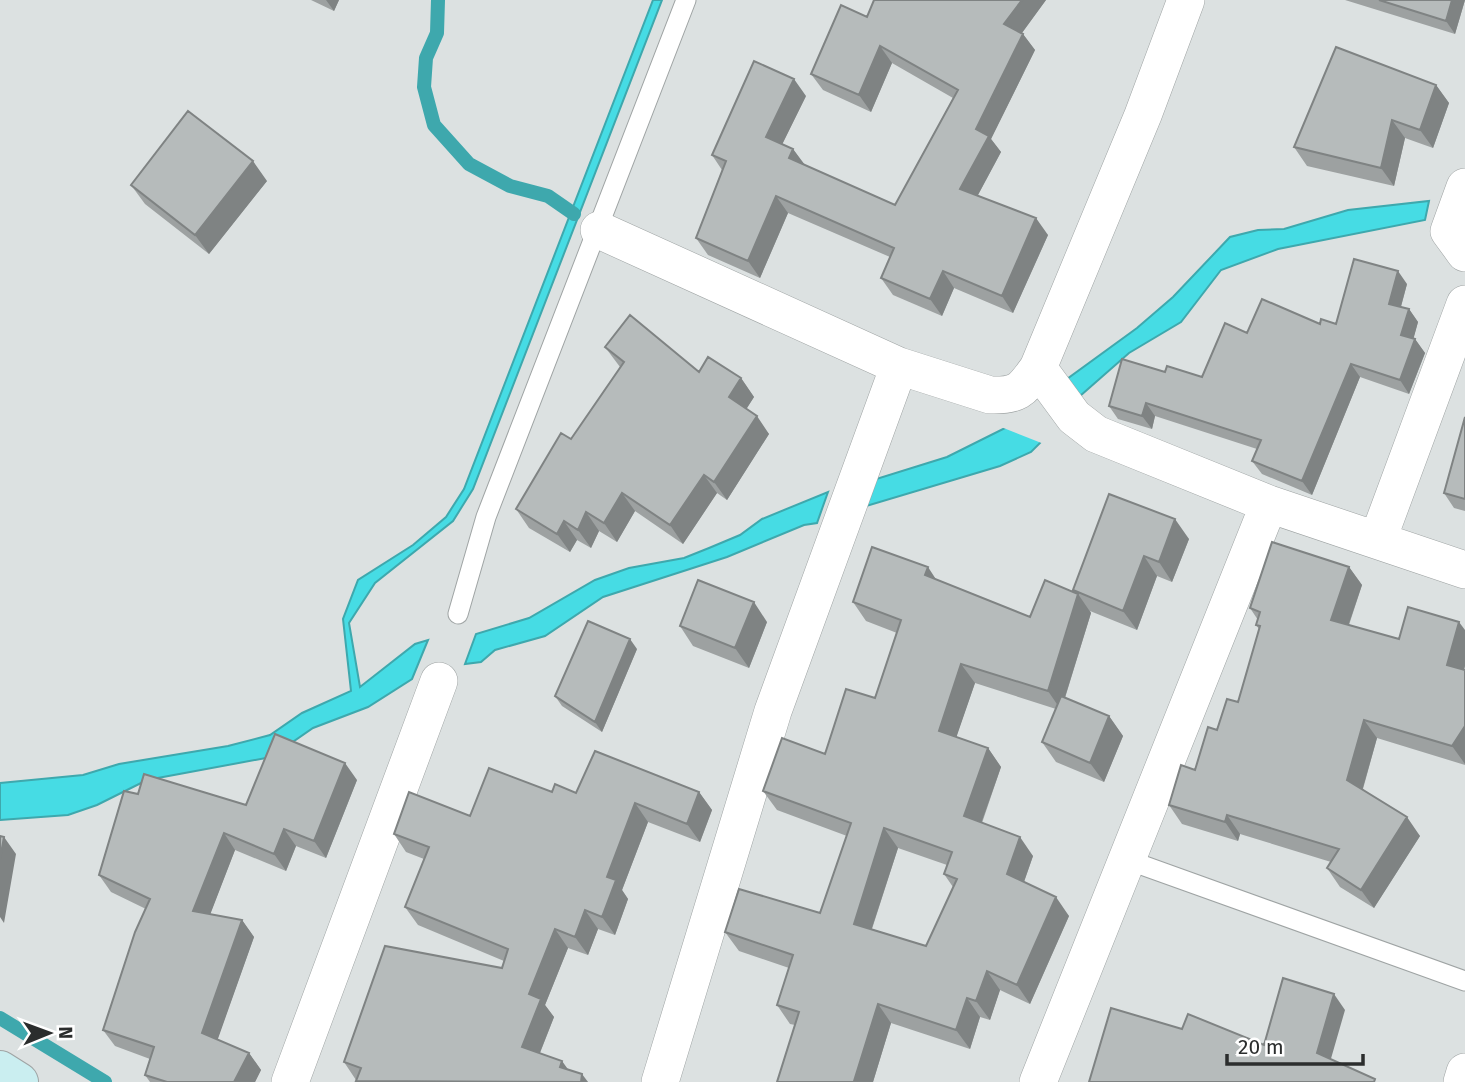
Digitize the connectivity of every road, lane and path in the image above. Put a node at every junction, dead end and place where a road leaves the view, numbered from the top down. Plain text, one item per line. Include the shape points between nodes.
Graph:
1 (686, 0) edge
2 (1186, 0) edge
3 (1465, 187) edge
4 (600, 230) junction
5 (1457, 239) edge
6 (1465, 304) edge
7 (1457, 353) edge
8 (899, 366) junction
9 (1042, 374) junction
10 (1269, 503) junction
11 (1378, 539) junction
12 (1465, 570) edge
13 (458, 614) dead end
14 (439, 681) dead end
15 (1125, 859) junction
16 (1465, 981) edge
17 (0, 1070) edge
18 (1465, 1072) edge
19 (19, 1082) edge
20 (290, 1082) edge
21 (660, 1082) edge
22 (1038, 1082) edge
23 (1462, 1082) edge

1 - 4 lane
2 - 9 street
3 - 5 street
4 - 8 street
4 - 13 lane via 486,517
6 - 7 street
7 - 11 street
8 - 9 street via 990,395 1022,391
8 - 21 street via 773,711
9 - 10 street via 1074,417 1096,434
10 - 11 street
10 - 15 street
11 - 12 street
14 - 20 street
15 - 16 lane
15 - 22 street
17 - 19 street
18 - 23 street

